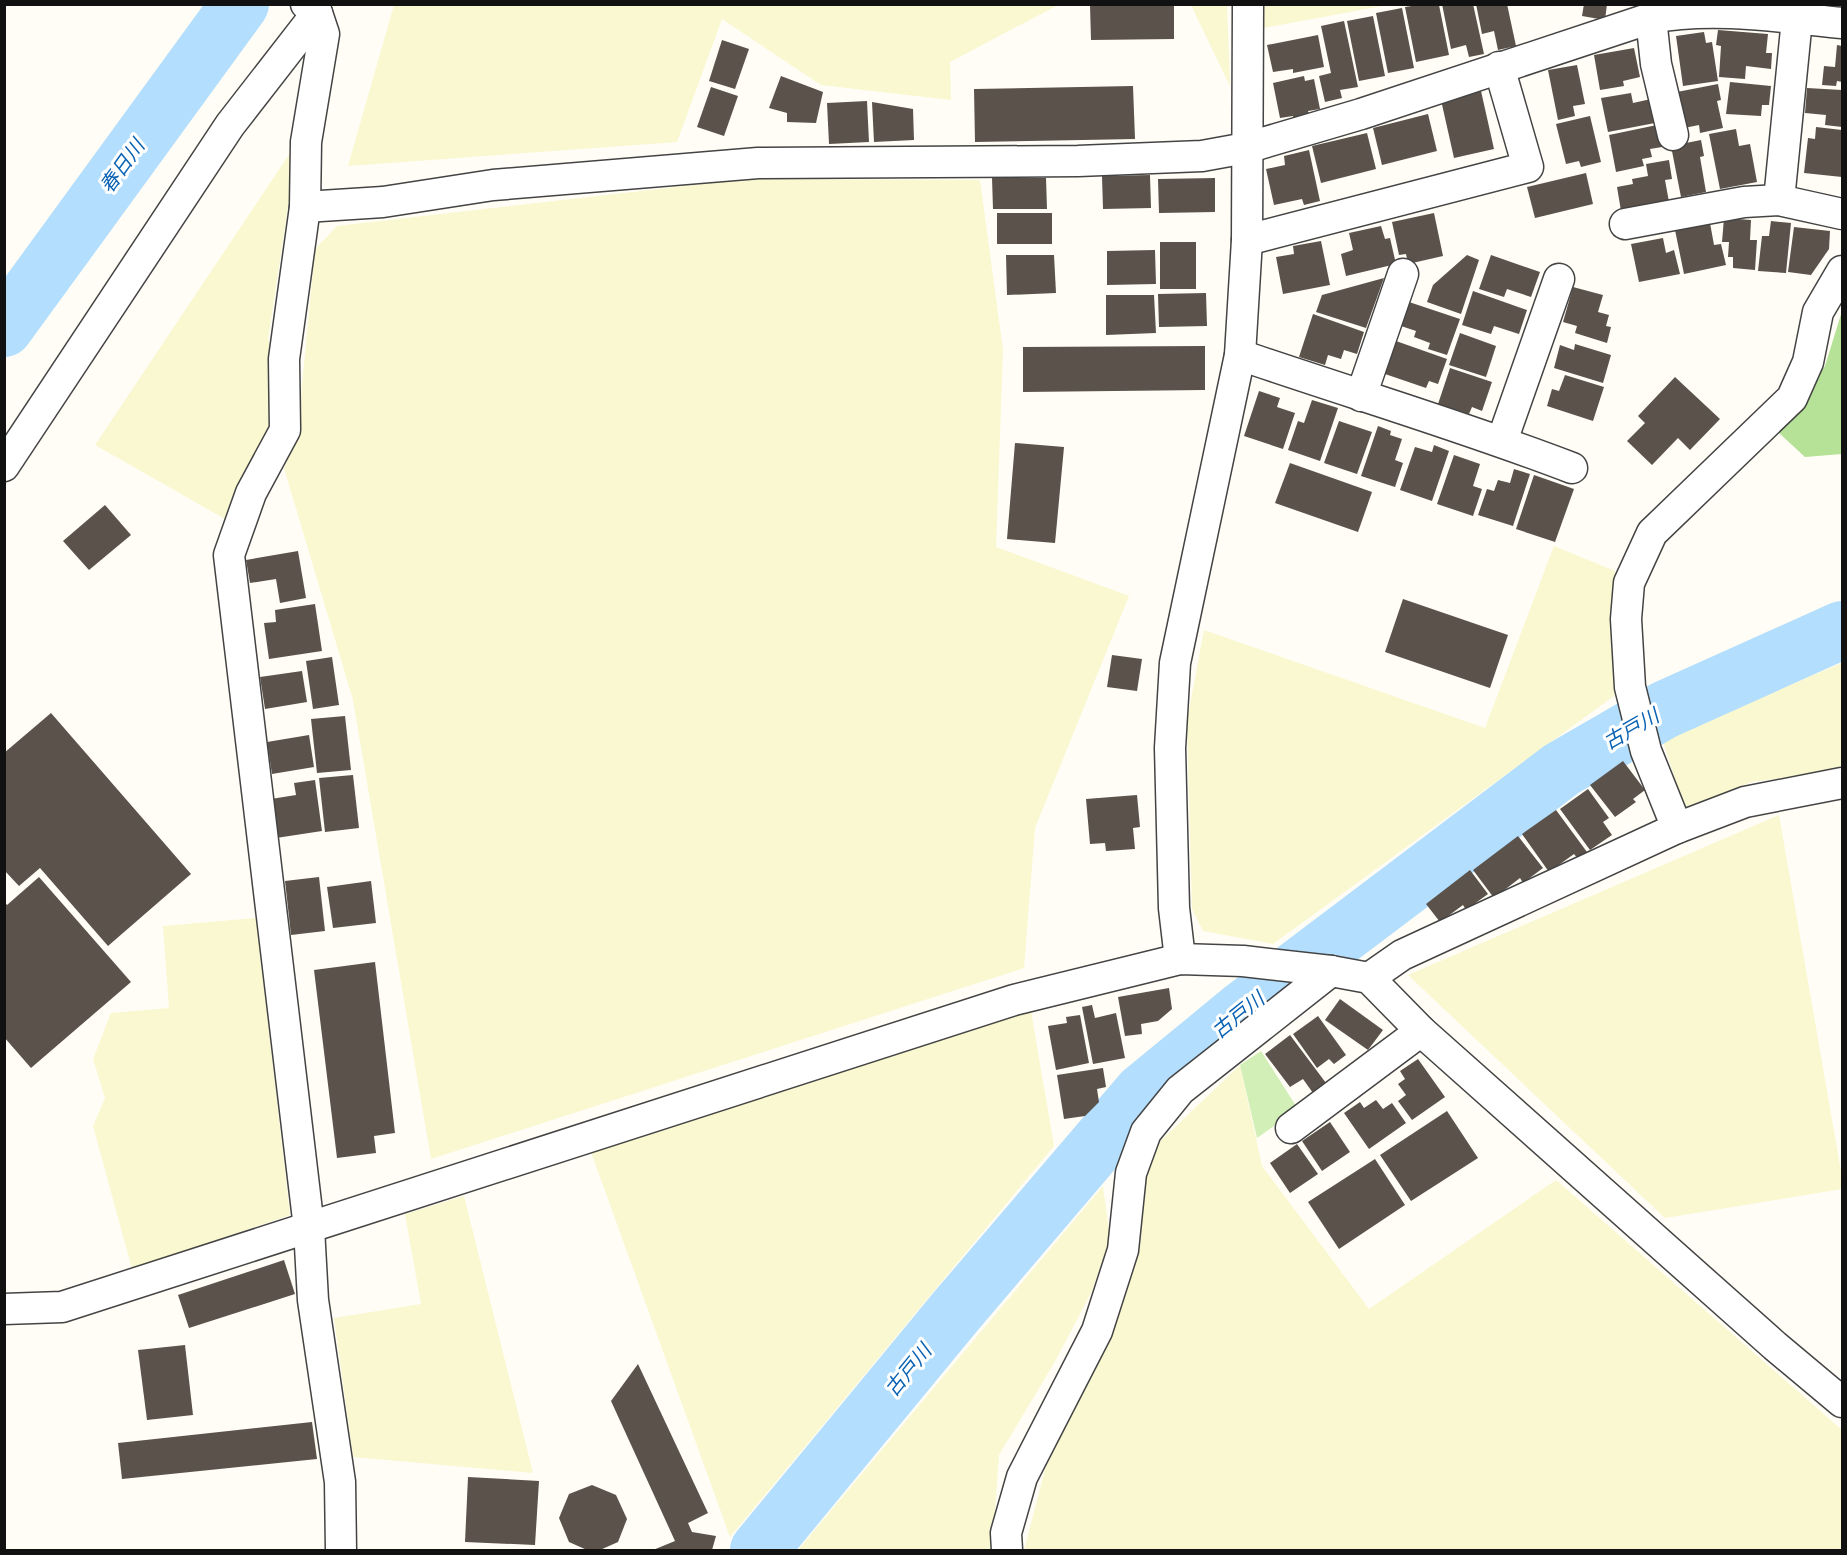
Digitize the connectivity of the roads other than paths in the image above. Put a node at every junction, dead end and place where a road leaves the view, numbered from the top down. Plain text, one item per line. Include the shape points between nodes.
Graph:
1 (1248, 4) edge
2 (312, 9) edge
3 (1766, 10) edge
4 (1669, 12) edge
5 (1797, 19) junction
6 (1842, 23) edge
7 (1499, 67) junction
8 (1673, 135) dead end
9 (1246, 148) junction
10 (1779, 200) junction
11 (305, 207) junction
12 (1842, 214) edge
13 (1626, 224) dead end
14 (1247, 240) junction
15 (1842, 271) edge
16 (1403, 274) dead end
17 (1559, 279) dead end
18 (1240, 355) junction
19 (1361, 396) junction
20 (1502, 441) junction
21 (4, 466) edge
22 (1572, 468) dead end
23 (1842, 783) edge
24 (1677, 828) junction
25 (1180, 959) junction
26 (1331, 971) junction
27 (1369, 978) junction
28 (1421, 1031) junction
29 (1291, 1128) dead end
30 (309, 1228) junction
31 (4, 1309) edge
32 (1842, 1402) edge
33 (341, 1551) edge
34 (1006, 1551) edge

1 - 9 street
2 - 11 street via 324,34 306,142
2 - 21 street via 230,125
3 - 4 street
3 - 5 street
4 - 7 street
4 - 8 street via 1656,64
5 - 6 street
5 - 10 street
7 - 9 street
7 - 14 street via 1528,167
9 - 11 street via 1202,156 1078,161 758,163 493,185 383,202
9 - 14 street
10 - 12 street
10 - 13 street via 1744,202
11 - 30 street via 284,359 285,430 251,493 229,555
14 - 18 street
15 - 24 street via 1818,312 1809,362 1792,398 1652,533 1629,583 1626,618 1630,687 1646,751
16 - 19 street
17 - 20 street
18 - 19 street
18 - 25 street via 1175,663 1170,748 1174,908
19 - 20 street
20 - 22 street
23 - 24 street via 1745,802
24 - 27 street via 1402,955
25 - 26 street
25 - 30 street via 1014,1000
26 - 27 street
26 - 34 street via 1180,1090 1146,1132 1131,1173 1123,1250 1097,1331 1022,1476 1006,1533
27 - 28 street
28 - 29 street
28 - 32 street
30 - 31 street via 62,1307
30 - 33 street via 313,1300 340,1482

